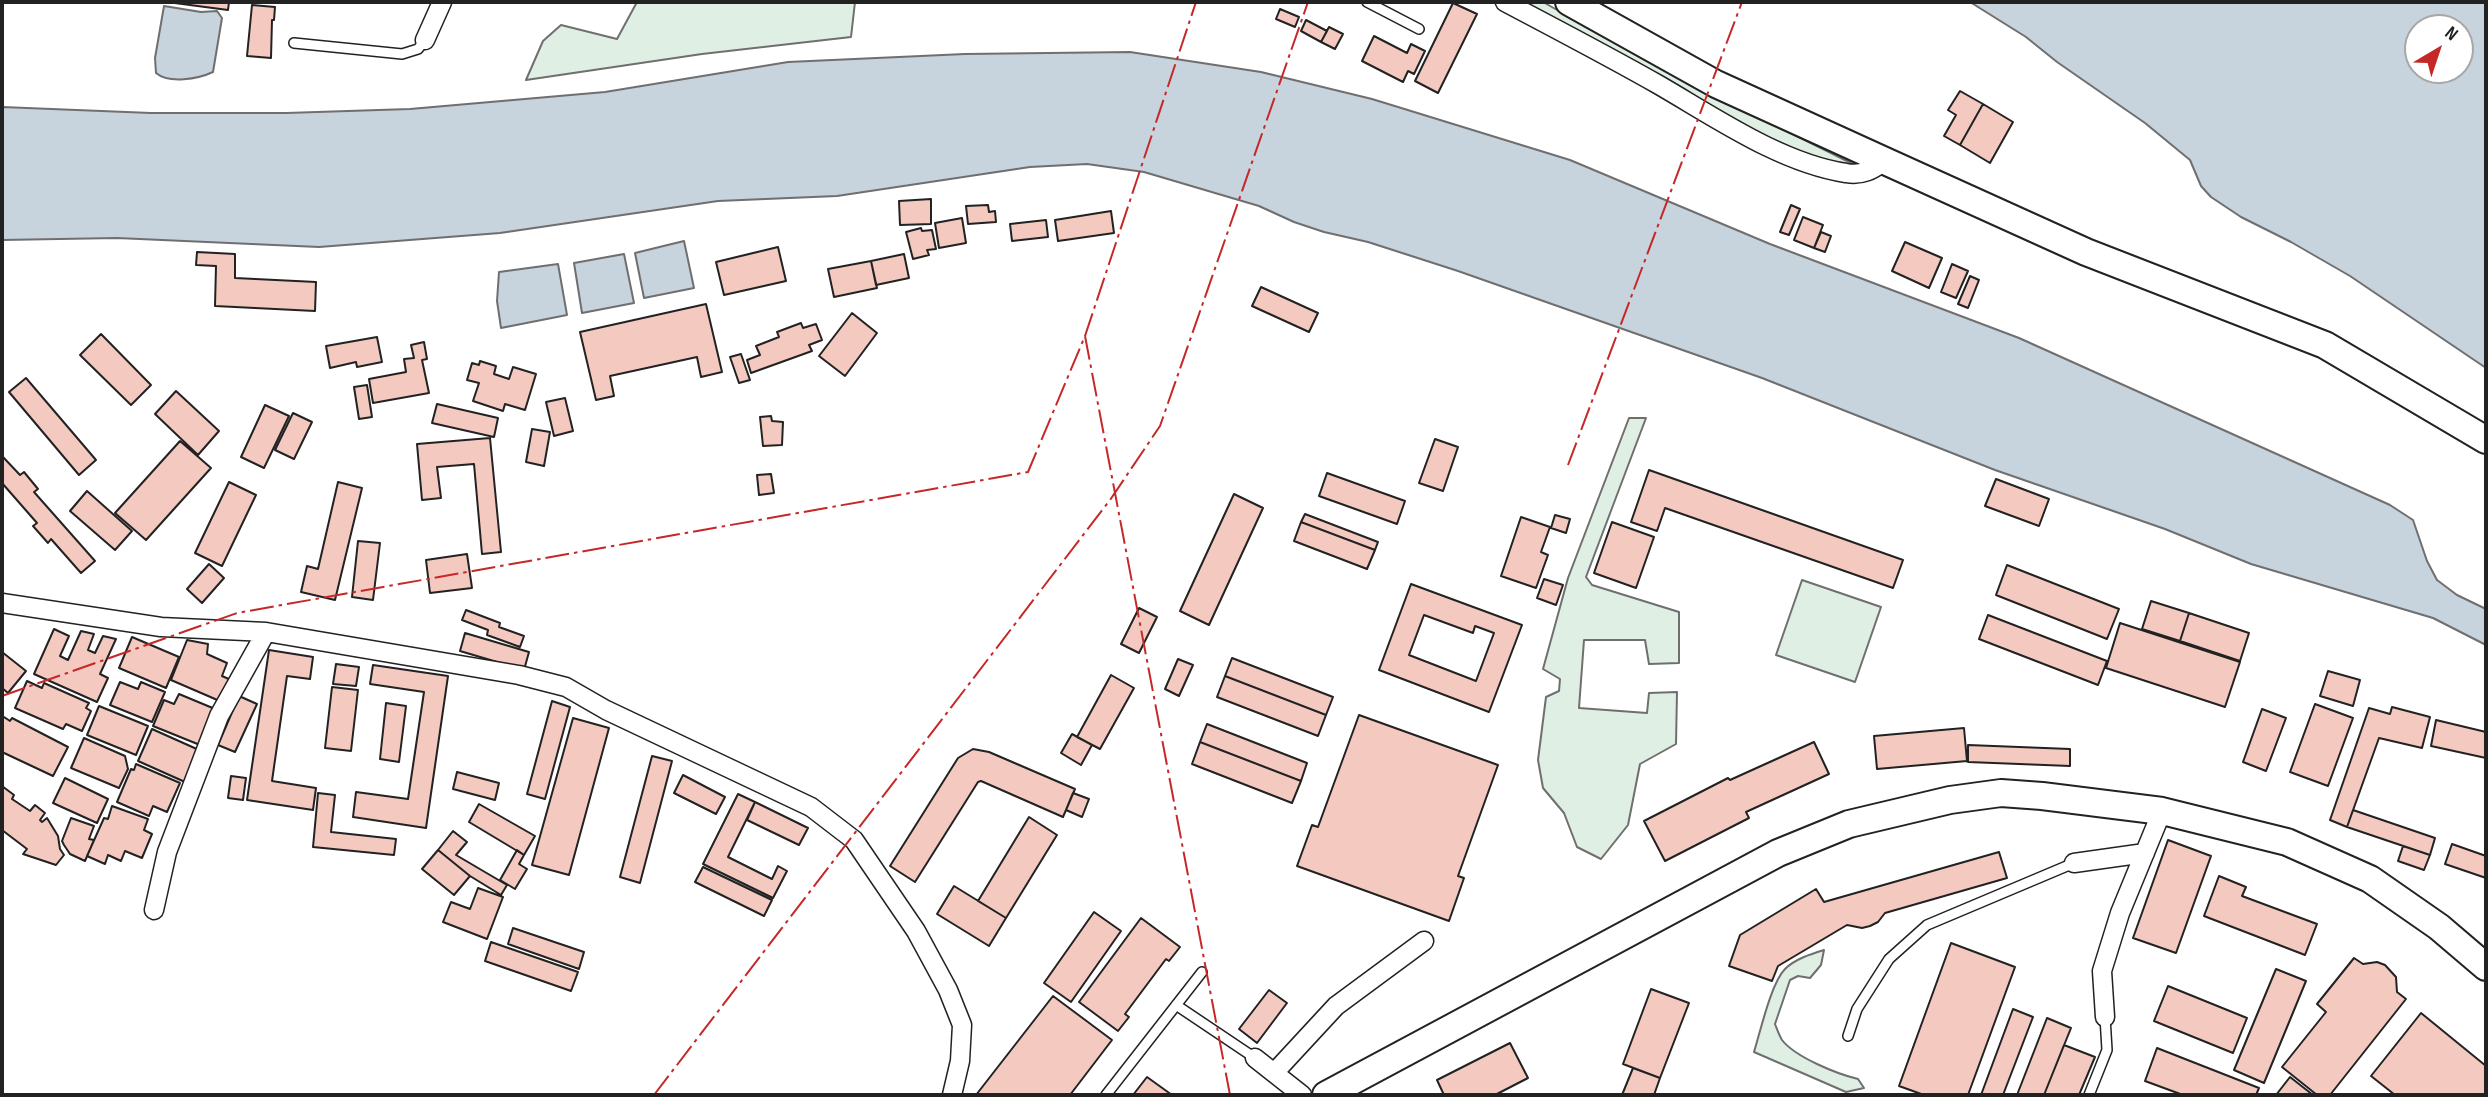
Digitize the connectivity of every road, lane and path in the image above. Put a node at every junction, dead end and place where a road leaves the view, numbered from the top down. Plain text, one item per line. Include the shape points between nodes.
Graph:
1 (442, 2) edge
2 (1367, 2) edge
3 (1505, 2) edge
4 (1569, 2) edge
5 (1382, 6) edge
6 (1419, 29) dead end
7 (425, 40) joint
8 (294, 43) dead end
9 (1885, 161) junction
10 (2486, 440) edge
11 (2, 603) edge
12 (266, 632) junction
13 (2162, 811) junction
14 (2145, 853) junction
15 (2074, 863) joint
16 (154, 909) dead end
17 (1424, 941) dead end
18 (2486, 967) edge
19 (1202, 972) dead end
20 (1176, 1005) junction
21 (2105, 1017) joint
22 (1848, 1036) dead end
23 (1255, 1058) joint
24 (1274, 1073) junction
25 (953, 1095) edge
26 (1106, 1095) edge
27 (1302, 1095) edge
28 (1326, 1095) edge
29 (2089, 1095) edge

1 - 7 street
2 - 5 lane
3 - 9 street via 1747,136 1810,164 1848,174 1866,173
4 - 9 main road via 1716,84
5 - 6 lane
7 - 8 lane via 418,49 402,54
9 - 10 main road via 2086,252 2325,345
11 - 12 street via 160,627
12 - 16 street via 219,716 167,852
12 - 25 street via 566,687 811,807 854,840 916,931 947,990 962,1025
13 - 14 street
13 - 18 main road via 2287,842 2370,879
13 - 28 main road via 2001,793 1849,824 1778,853
14 - 15 street
14 - 21 street via 2102,971
15 - 22 lane via 1927,925 1889,959 1857,1009
17 - 24 street via 1336,1006
19 - 20 lane
20 - 23 lane
20 - 26 lane
21 - 29 lane via 2106,1050
23 - 24 street
24 - 27 street

